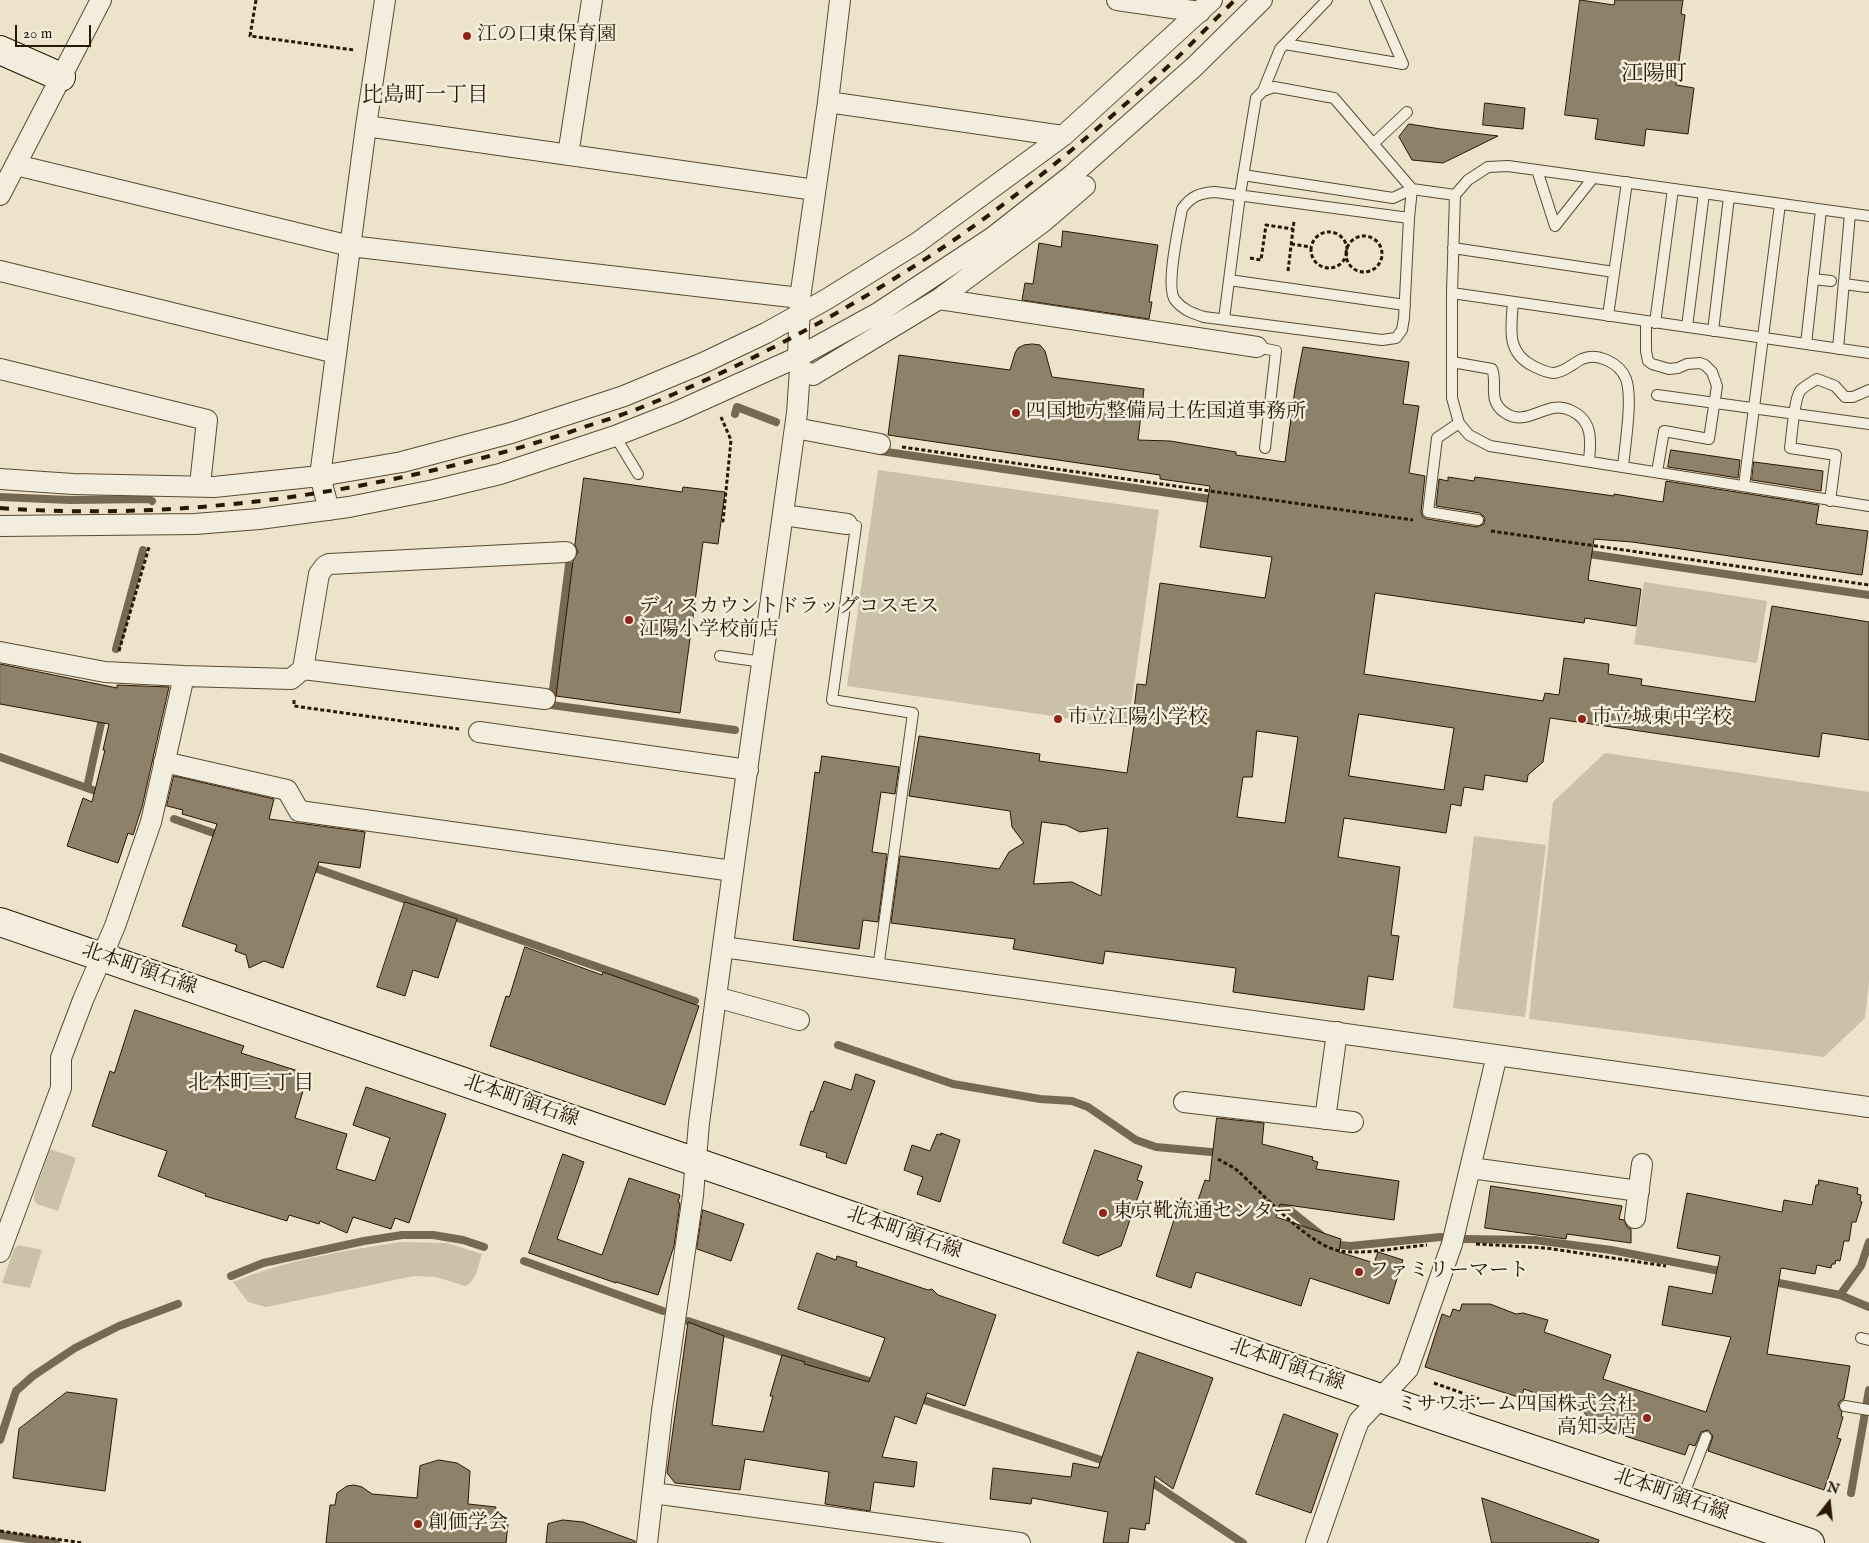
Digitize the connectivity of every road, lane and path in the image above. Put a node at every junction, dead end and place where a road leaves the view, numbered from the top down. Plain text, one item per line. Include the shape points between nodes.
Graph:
1 (102, 0) edge
2 (256, 0) edge
3 (386, 0) edge
4 (592, 0) edge
5 (840, 0) edge
6 (1117, 0) edge
7 (1262, 0) edge
8 (1328, 0) edge
9 (1375, 0) edge
10 (1206, 6) edge
11 (1285, 44) junction
12 (0, 50) edge
13 (377, 53) junction
14 (61, 77) junction
15 (1263, 91) junction
16 (828, 102) junction
17 (1407, 112) dead end
18 (366, 126) junction
19 (1063, 136) junction
20 (1373, 144) junction
21 (568, 155) junction
22 (16, 165) junction
23 (1538, 170) junction
24 (1243, 175) junction
25 (1594, 178) junction
26 (1627, 182) junction
27 (1085, 186) dead end
28 (1673, 189) junction
29 (815, 190) junction
30 (1412, 190) junction
31 (1704, 193) junction
32 (0, 194) edge
33 (1240, 195) junction
34 (1455, 195) junction
35 (1729, 197) junction
36 (1296, 203) junction
37 (1780, 204) junction
38 (1821, 210) junction
39 (1850, 214) junction
40 (1869, 216) edge
41 (1408, 218) junction
42 (1293, 229) junction
43 (1291, 244) junction
44 (350, 246) junction
45 (1311, 247) junction
46 (1453, 248) junction
47 (1346, 252) junction
48 (1232, 256) junction
49 (0, 271) edge
50 (1614, 272) junction
51 (1813, 279) junction
52 (1229, 280) junction
53 (1831, 281) dead end
54 (1844, 284) junction
55 (1867, 287) dead end
56 (1286, 288) junction
57 (1452, 293) junction
58 (940, 299) junction
59 (1513, 302) junction
60 (1405, 305) junction
61 (800, 306) junction
62 (1608, 316) junction
63 (1224, 319) junction
64 (1651, 322) junction
65 (1687, 327) junction
66 (1713, 331) junction
67 (1763, 338) junction
68 (1806, 344) junction
69 (1257, 347) joint
70 (1838, 349) junction
71 (336, 353) junction
72 (1869, 353) edge
73 (1452, 362) junction
74 (799, 363) junction
75 (0, 369) edge
76 (1869, 390) edge
77 (1657, 395) dead end
78 (1715, 403) junction
79 (1754, 408) junction
80 (1795, 413) junction
81 (720, 414) dead end
82 (1459, 423) junction
83 (1869, 424) edge
84 (795, 428) junction
85 (616, 436) junction
86 (880, 444) joint
87 (1265, 448) dead end
88 (1589, 461) junction
89 (1622, 467) junction
90 (1656, 472) junction
91 (638, 474) dead end
92 (320, 476) junction
93 (0, 479) edge
94 (200, 485) junction
95 (1744, 486) junction
96 (1830, 501) junction
97 (1869, 506) edge
98 (329, 510) junction
99 (783, 515) junction
100 (1414, 520) dead end
101 (722, 521) dead end
102 (847, 524) joint
103 (1481, 525) joint
104 (0, 526) edge
105 (150, 542) dead end
106 (566, 552) dead end
107 (1869, 585) edge
108 (0, 652) edge
109 (720, 656) dead end
110 (763, 662) junction
111 (114, 672) junction
112 (297, 674) junction
113 (184, 676) junction
114 (544, 699) dead end
115 (479, 732) joint
116 (164, 762) junction
117 (748, 770) junction
118 (733, 871) junction
119 (0, 922) edge
120 (723, 947) junction
121 (101, 957) junction
122 (878, 969) junction
123 (716, 997) junction
124 (799, 1020) dead end
125 (1337, 1032) junction
126 (1497, 1055) junction
127 (1184, 1102) dead end
128 (1869, 1107) edge
129 (1325, 1119) junction
130 (1353, 1122) dead end
131 (695, 1162) junction
132 (1642, 1164) dead end
133 (1471, 1168) junction
134 (1639, 1191) junction
135 (1635, 1218) dead end
136 (0, 1252) edge
137 (1434, 1383) dead end
138 (1380, 1398) junction
139 (1479, 1399) dead end
140 (1845, 1406) dead end
141 (1869, 1410) edge
142 (1706, 1437) dead end
143 (653, 1493) junction
144 (1682, 1500) junction
145 (0, 1532) edge
146 (1802, 1542) edge
147 (83, 1543) edge
148 (647, 1543) edge
149 (1020, 1543) edge
150 (1316, 1543) edge

1 - 14 street
2 - 13 path via 250,36
3 - 13 street
4 - 21 street
5 - 16 street
6 - 10 street
7 - 74 street via 1072,175 992,237
8 - 11 lane
9 - 11 lane via 1403,64
10 - 19 street
11 - 15 lane
12 - 14 main road
13 - 18 street
14 - 22 street
15 - 20 lane via 1274,87 1334,98
15 - 24 lane via 1256,98
16 - 19 street
16 - 29 street
17 - 20 lane
18 - 21 street
18 - 44 street
19 - 61 street via 917,243 827,298
20 - 30 lane
21 - 29 street
22 - 32 street
22 - 44 street
23 - 25 lane
23 - 25 lane via 1555,226
23 - 34 lane via 1488,167 1468,180
24 - 30 lane via 1393,198
24 - 33 lane
25 - 26 lane
26 - 28 lane
26 - 50 lane
27 - 58 street via 1043,222
28 - 31 lane
28 - 64 lane
29 - 61 street
30 - 34 lane
30 - 41 lane
31 - 35 lane
31 - 65 lane
33 - 36 lane
33 - 48 lane
33 - 63 lane via 1202,193 1189,199 1182,209 1170,282 1173,298 1186,311
34 - 46 lane
35 - 37 lane
35 - 66 lane
36 - 41 lane
36 - 42 path
37 - 38 lane
37 - 67 lane
38 - 39 lane
38 - 51 lane
39 - 40 lane
39 - 54 lane
41 - 60 lane
42 - 43 path
42 - 48 path via 1266,225 1261,260
43 - 45 path
43 - 56 path
44 - 61 street
44 - 71 street
45 - 47 path via 1317,236 1328,232 1340,235
45 - 47 path via 1313,258 1326,267 1342,262
46 - 50 lane
46 - 57 lane
47 - 47 path via 1354,240 1365,236 1380,245 1382,257 1377,267 1361,271 1351,266
48 - 52 lane
49 - 71 street
50 - 62 lane
51 - 53 lane
51 - 68 lane
52 - 56 lane
52 - 63 lane
54 - 55 lane
54 - 70 lane
56 - 60 lane
57 - 59 lane
57 - 73 lane
58 - 69 street
58 - 74 street via 813,375
59 - 62 lane
59 - 89 lane via 1511,329 1514,350 1521,360 1553,373 1583,358 1599,357 1614,364 1626,378 1629,391
60 - 63 lane via 1402,330 1396,338 1382,340
61 - 74 street
61 - 92 street via 766,333 624,396 511,433 402,462
62 - 64 lane
64 - 65 lane
64 - 78 lane via 1646,351 1648,361 1669,370 1694,363 1705,365 1712,372 1717,386
65 - 66 lane
66 - 67 lane
67 - 68 lane
67 - 79 lane
68 - 70 lane
69 - 87 lane via 1276,351
70 - 72 lane
71 - 92 street
73 - 82 lane via 1452,398
73 - 88 lane via 1492,369 1496,402 1504,412 1517,417 1552,408 1566,408 1579,414 1589,428
74 - 84 street
74 - 85 street
75 - 94 street via 207,420
76 - 80 lane via 1845,397 1834,386 1817,380 1800,392
77 - 78 lane
78 - 79 lane
78 - 90 lane via 1709,439 1664,431
79 - 80 lane
79 - 95 lane
80 - 83 lane
80 - 96 lane via 1790,448 1836,455
81 - 101 path via 731,440
82 - 88 lane via 1469,435 1490,446
82 - 103 lane via 1436,438 1428,512
84 - 86 street
84 - 99 street
85 - 91 lane
85 - 98 street via 500,474
86 - 100 path
88 - 89 lane
89 - 90 lane
90 - 95 lane
92 - 94 street via 214,487
92 - 98 street
93 - 94 street via 73,484
95 - 96 lane
96 - 97 lane
98 - 104 street via 259,520 195,524
99 - 102 street
99 - 110 street
102 - 122 lane via 856,526 832,700 913,713
103 - 107 path
105 - 111 path
106 - 112 street via 329,564 319,574
108 - 111 street
109 - 110 lane
110 - 117 street
111 - 113 street
112 - 113 street
112 - 114 street
112 - 115 path via 294,706
113 - 116 street
115 - 117 street
116 - 118 street via 287,790 299,811
116 - 121 street via 151,822
117 - 118 street
118 - 120 street
119 - 121 main road, 北本町領石線
120 - 122 street
120 - 123 street
121 - 131 main road, 北本町領石線
121 - 136 street via 61,1058 60,1088
122 - 125 street
123 - 124 street
123 - 131 street
125 - 126 street
125 - 129 street
126 - 128 street
126 - 133 street
127 - 129 street
129 - 130 street
131 - 138 main road, 北本町領石線
131 - 143 street
132 - 134 street
133 - 134 street
133 - 138 street via 1452,1244 1408,1369
134 - 135 street
137 - 139 path
138 - 144 main road, 北本町領石線
138 - 150 street via 1355,1431
140 - 141 lane
142 - 144 lane
143 - 148 street
143 - 149 street
144 - 146 main road, 北本町領石線
145 - 147 path

